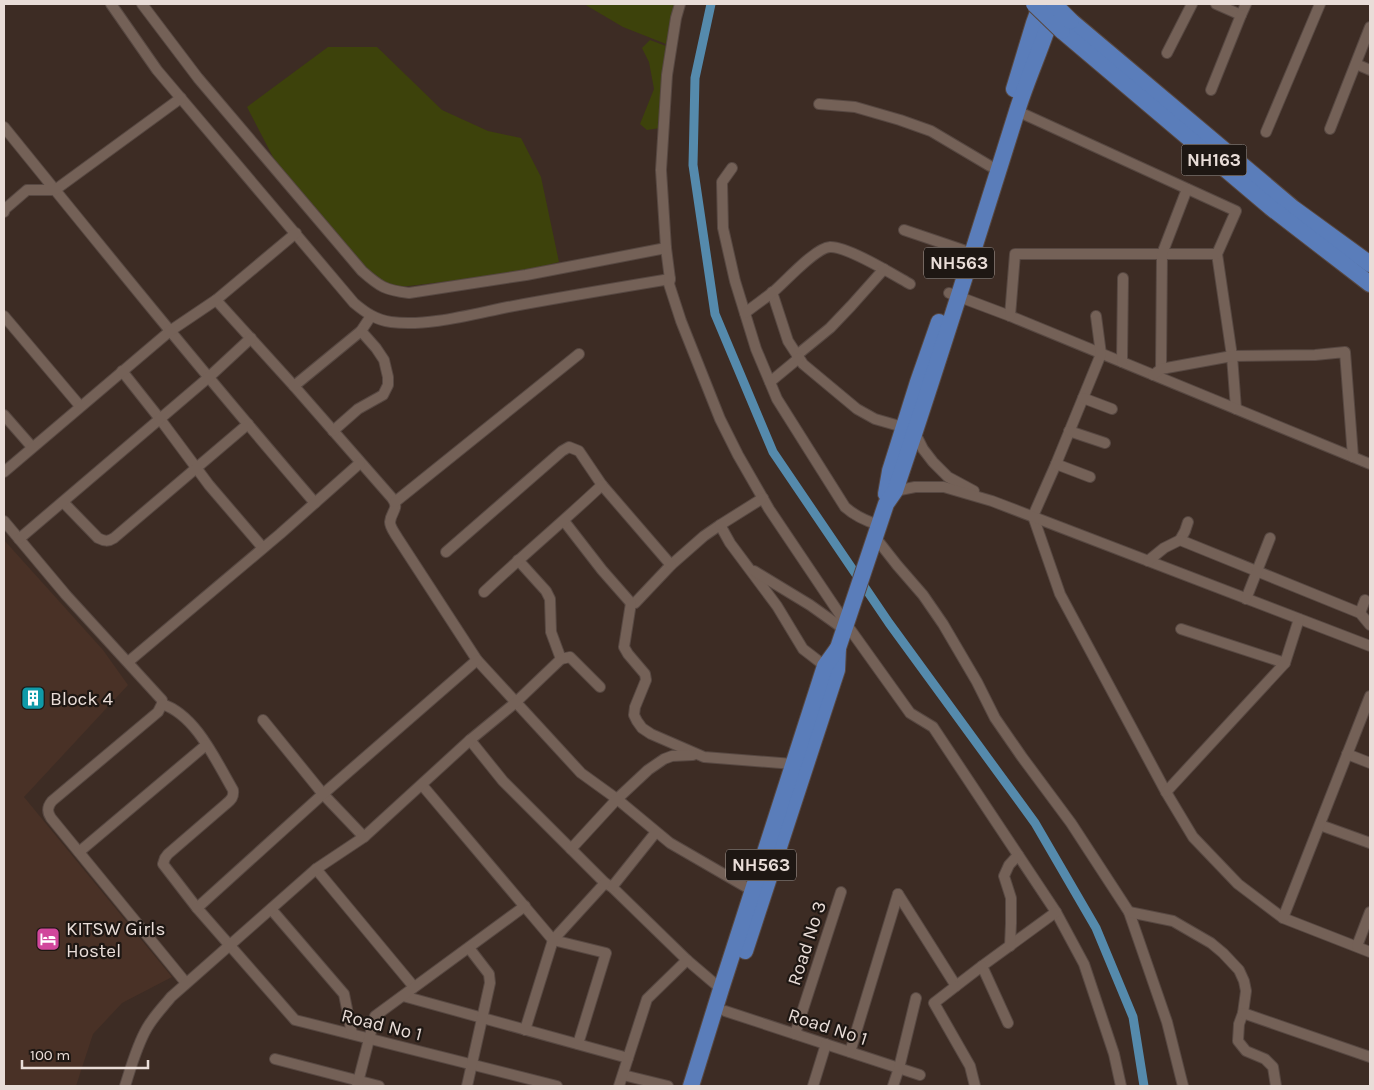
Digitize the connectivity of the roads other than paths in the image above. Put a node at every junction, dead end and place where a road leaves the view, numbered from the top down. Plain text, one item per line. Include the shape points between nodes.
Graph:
1 (111, 4) edge
2 (142, 4) edge
3 (680, 4) edge
4 (1034, 4) edge
5 (1041, 4) edge
6 (1055, 4) edge
7 (1192, 4) edge
8 (1216, 4) edge
9 (1246, 4) edge
10 (1320, 4) edge
11 (1241, 15) junction
12 (1067, 26) junction
13 (1370, 27) edge
14 (1167, 53) dead end
15 (1356, 64) junction
16 (1370, 70) edge
17 (1211, 90) dead end
18 (181, 98) junction
19 (819, 104) dead end
20 (1017, 111) junction
21 (4, 127) edge
22 (1330, 129) dead end
23 (1266, 132) dead end
24 (990, 166) junction
25 (732, 168) dead end
26 (1187, 189) junction
27 (55, 190) junction
28 (4, 212) edge
29 (904, 230) dead end
30 (296, 233) junction
31 (666, 248) junction
32 (963, 250) junction
33 (1162, 254) junction
34 (1217, 254) junction
35 (1370, 264) edge
36 (884, 269) junction
37 (1123, 278) dead end
38 (670, 279) junction
39 (910, 284) dead end
40 (1370, 284) edge
41 (772, 292) junction
42 (954, 295) junction
43 (216, 300) junction
44 (745, 313) junction
45 (4, 316) edge
46 (372, 316) junction
47 (1010, 316) junction
48 (1096, 316) dead end
49 (170, 331) junction
50 (361, 331) junction
51 (251, 338) junction
52 (579, 354) dead end
53 (1101, 354) junction
54 (1232, 356) junction
55 (798, 357) junction
56 (1122, 362) junction
57 (122, 371) junction
58 (1157, 372) junction
59 (209, 376) junction
60 (770, 382) junction
61 (294, 386) junction
62 (1083, 398) junction
63 (80, 406) junction
64 (1236, 409) junction
65 (1112, 410) dead end
66 (4, 416) edge
67 (160, 419) junction
68 (248, 424) junction
69 (909, 430) junction
70 (333, 431) junction
71 (1070, 431) junction
72 (1104, 444) dead end
73 (32, 447) junction
74 (1353, 456) junction
75 (360, 464) junction
76 (1056, 464) junction
77 (1370, 464) edge
78 (197, 468) junction
79 (4, 472) edge
80 (1090, 478) dead end
81 (602, 485) junction
82 (891, 497) junction
83 (763, 498) junction
84 (992, 501) junction
85 (63, 502) junction
86 (395, 502) junction
87 (315, 503) junction
88 (1033, 516) junction
89 (4, 521) edge
90 (564, 521) junction
91 (1188, 522) dead end
92 (720, 525) junction
93 (875, 538) junction
94 (1270, 538) dead end
95 (19, 539) junction
96 (1180, 540) junction
97 (263, 548) junction
98 (446, 552) dead end
99 (518, 560) junction
100 (1148, 561) junction
101 (671, 565) junction
102 (750, 568) junction
103 (1258, 572) junction
104 (484, 592) dead end
105 (1246, 599) junction
106 (1365, 600) dead end
107 (631, 603) junction
108 (1360, 613) junction
109 (1299, 619) junction
110 (847, 625) junction
111 (1370, 625) edge
112 (1181, 629) dead end
113 (1370, 646) edge
114 (561, 659) junction
115 (477, 660) junction
116 (128, 662) junction
117 (1285, 663) junction
118 (831, 668) junction
119 (600, 687) dead end
120 (1370, 696) edge
121 (515, 703) junction
122 (162, 704) junction
123 (263, 720) dead end
124 (470, 740) junction
125 (206, 745) junction
126 (1348, 754) junction
127 (696, 755) junction
128 (1370, 762) edge
129 (793, 764) junction
130 (422, 785) junction
131 (1166, 792) junction
132 (323, 794) junction
133 (618, 799) junction
134 (1320, 825) junction
135 (656, 832) junction
136 (364, 837) junction
137 (1370, 843) edge
138 (571, 849) junction
139 (79, 852) junction
140 (1018, 855) junction
141 (316, 869) junction
142 (609, 885) junction
143 (753, 891) junction
144 (841, 892) dead end
145 (525, 906) junction
146 (197, 908) junction
147 (271, 909) junction
148 (1056, 912) junction
149 (1129, 912) junction
150 (1370, 912) edge
151 (1284, 918) junction
152 (553, 940) junction
153 (229, 945) junction
154 (1010, 946) junction
155 (1357, 946) junction
156 (469, 948) junction
157 (1370, 952) edge
158 (687, 960) junction
159 (982, 966) junction
160 (186, 983) junction
161 (956, 986) junction
162 (414, 987) junction
163 (721, 989) junction
164 (403, 996) junction
165 (916, 998) dead end
166 (725, 1011) junction
167 (1244, 1013) junction
168 (483, 1018) junction
169 (1008, 1023) dead end
170 (525, 1030) junction
171 (352, 1034) junction
172 (795, 1034) junction
173 (369, 1039) junction
174 (578, 1044) junction
175 (826, 1044) junction
176 (850, 1052) junction
177 (1370, 1057) edge
178 (628, 1058) junction
179 (275, 1059) dead end
180 (472, 1065) junction
181 (899, 1068) junction
182 (623, 1075) junction
183 (920, 1075) dead end
184 (358, 1084) edge
185 (124, 1086) edge
186 (379, 1086) edge
187 (467, 1086) edge
188 (557, 1086) edge
189 (619, 1086) edge
190 (668, 1086) edge
191 (692, 1086) edge
192 (702, 1086) edge
193 (813, 1086) edge
194 (893, 1086) edge
195 (975, 1086) edge
196 (1121, 1086) edge
197 (1183, 1086) edge
198 (1276, 1086) edge

1 - 18 street via 157,70
2 - 31 street via 198,78 362,271 390,290 409,293
3 - 31 street via 667,75 661,170
4 - 12 highway, NH163, bridge
5 - 24 highway, NH563
6 - 12 highway, NH163, bridge
6 - 20 highway, NH563
7 - 14 street
8 - 11 street
9 - 11 street
10 - 23 street
11 - 17 street
12 - 35 highway, NH163 via 1293,208
12 - 40 highway, NH163 via 1270,207
13 - 15 street
15 - 16 street
15 - 22 street
18 - 27 street
18 - 30 street
19 - 24 street via 855,107 931,131
20 - 26 street
20 - 42 highway, NH563
21 - 27 street
24 - 32 highway, NH563
25 - 44 street via 722,182 723,228
26 - 33 street
26 - 34 street via 1236,211
27 - 28 street via 27,190
27 - 49 street
29 - 32 street
30 - 43 street
30 - 46 street via 354,303
31 - 38 street
32 - 42 highway, NH563
33 - 34 street
33 - 47 street via 1016,254
33 - 58 street
34 - 54 street
36 - 39 street
36 - 41 street via 844,249 831,247 810,258
36 - 55 street via 830,328
37 - 56 street
38 - 46 street via 440,320 393,322
38 - 83 street via 681,322 720,419
41 - 44 street
41 - 55 street via 788,340
42 - 47 street
42 - 69 highway, NH563
43 - 49 street
43 - 51 street
44 - 60 street
45 - 63 street
46 - 50 street
47 - 53 street
48 - 53 street
49 - 57 street
49 - 59 street
50 - 61 street
50 - 70 street via 384,360 388,385 383,395 358,409
51 - 59 street
51 - 61 street
52 - 86 street
53 - 56 street
53 - 62 street
54 - 58 street
54 - 64 street
54 - 74 street via 1345,352
55 - 60 street
55 - 69 street via 858,410
56 - 58 street
57 - 63 street
57 - 67 street
58 - 64 street
59 - 67 street
59 - 68 street
60 - 93 street via 777,399 845,507 864,520
61 - 70 street
62 - 65 street
62 - 71 street
63 - 73 street
64 - 74 street
66 - 73 street
67 - 78 street
67 - 85 street
68 - 78 street
68 - 87 street
69 - 82 highway, NH563 via 890,471 886,489
69 - 84 street via 932,462 948,477
70 - 75 street
71 - 72 street
71 - 76 street
73 - 79 street
74 - 77 street
75 - 86 street
75 - 87 street
76 - 80 street
76 - 88 street
78 - 85 street via 110,541 98,538
78 - 97 street
81 - 90 street
81 - 98 street via 579,451 566,448
81 - 101 street
82 - 84 street via 916,487 944,487
82 - 93 highway, NH563
83 - 92 street
83 - 110 street
84 - 88 street
85 - 95 street
86 - 115 street via 391,527
87 - 97 street
88 - 100 street
88 - 131 street via 1060,594
89 - 95 street
90 - 99 street
90 - 107 street
91 - 96 street
92 - 101 street
92 - 102 street
93 - 110 highway, NH563
93 - 149 street via 943,624 995,718 1071,823
94 - 103 street
95 - 116 street
96 - 100 street
96 - 103 street
97 - 116 street
99 - 104 street
99 - 114 street via 550,599 551,632
100 - 105 street
101 - 107 street via 644,595
102 - 110 street
102 - 118 street via 803,649
103 - 105 street
103 - 108 street
105 - 109 street
106 - 108 street
107 - 127 street via 624,646 646,680 635,707 636,721 651,734
108 - 111 street
109 - 113 street
109 - 117 street
110 - 118 highway, NH563
110 - 140 street via 910,713 933,727
112 - 117 street
114 - 119 street via 570,657
114 - 121 street
115 - 121 street
115 - 132 street
116 - 122 street via 159,696
117 - 131 street
118 - 129 highway, NH563
118 - 166 highway, NH563
120 - 126 street
121 - 124 street
121 - 133 street via 580,773
122 - 125 street via 189,721
122 - 139 street via 158,712 49,804 49,814
123 - 132 street
124 - 130 street
124 - 138 street via 503,780
125 - 139 street
125 - 146 street, Road No 1 via 233,795 164,861
126 - 128 street
126 - 134 street
127 - 129 street
127 - 133 street via 664,759
129 - 143 highway, NH563
130 - 136 street
130 - 145 street
131 - 151 street via 1193,837 1238,884
132 - 136 street
132 - 146 street
133 - 135 street
133 - 138 street
134 - 137 street
134 - 151 street
135 - 142 street
135 - 143 street
136 - 141 street
138 - 142 street
139 - 160 street
140 - 148 street
140 - 154 street via 1004,876 1011,898
141 - 147 street
141 - 162 street
142 - 152 street
142 - 158 street
143 - 163 highway, NH563
144 - 172 street, Road No 3
145 - 152 street
145 - 156 street
146 - 153 street, Road No 1
147 - 153 street
147 - 171 street via 344,994
148 - 154 street
148 - 196 street via 1084,964 1114,1054
149 - 167 street via 1172,920 1223,953 1244,980
149 - 197 street via 1167,1022
150 - 155 street
151 - 155 street
152 - 170 street
152 - 174 street via 606,953
153 - 160 street
153 - 171 street, Road No 1 via 294,1020
154 - 159 street
155 - 157 street
156 - 162 street
156 - 168 street via 489,974
158 - 163 street
158 - 178 street via 647,999
159 - 161 street
159 - 169 street
160 - 185 street via 146,1028
161 - 176 street via 898,894
161 - 195 street via 934,1003 970,1066
162 - 164 street
163 - 191 highway, NH563
164 - 168 street
164 - 173 street via 375,1016
165 - 181 street
166 - 172 street, Road No 1
166 - 192 highway, NH563
167 - 177 street
167 - 198 street via 1238,1024 1238,1041 1246,1051 1266,1059 1273,1067
168 - 170 street
168 - 180 street
170 - 174 street
171 - 173 street, Road No 1
172 - 175 street, Road No 1
173 - 180 street, Road No 1
173 - 184 street
174 - 178 street
175 - 176 street, Road No 1
175 - 193 street
176 - 181 street, Road No 1
178 - 182 street
179 - 184 street
180 - 187 street
180 - 188 street, Road No 1
181 - 183 street, Road No 1
181 - 194 street
182 - 189 street
182 - 190 street
184 - 186 street

